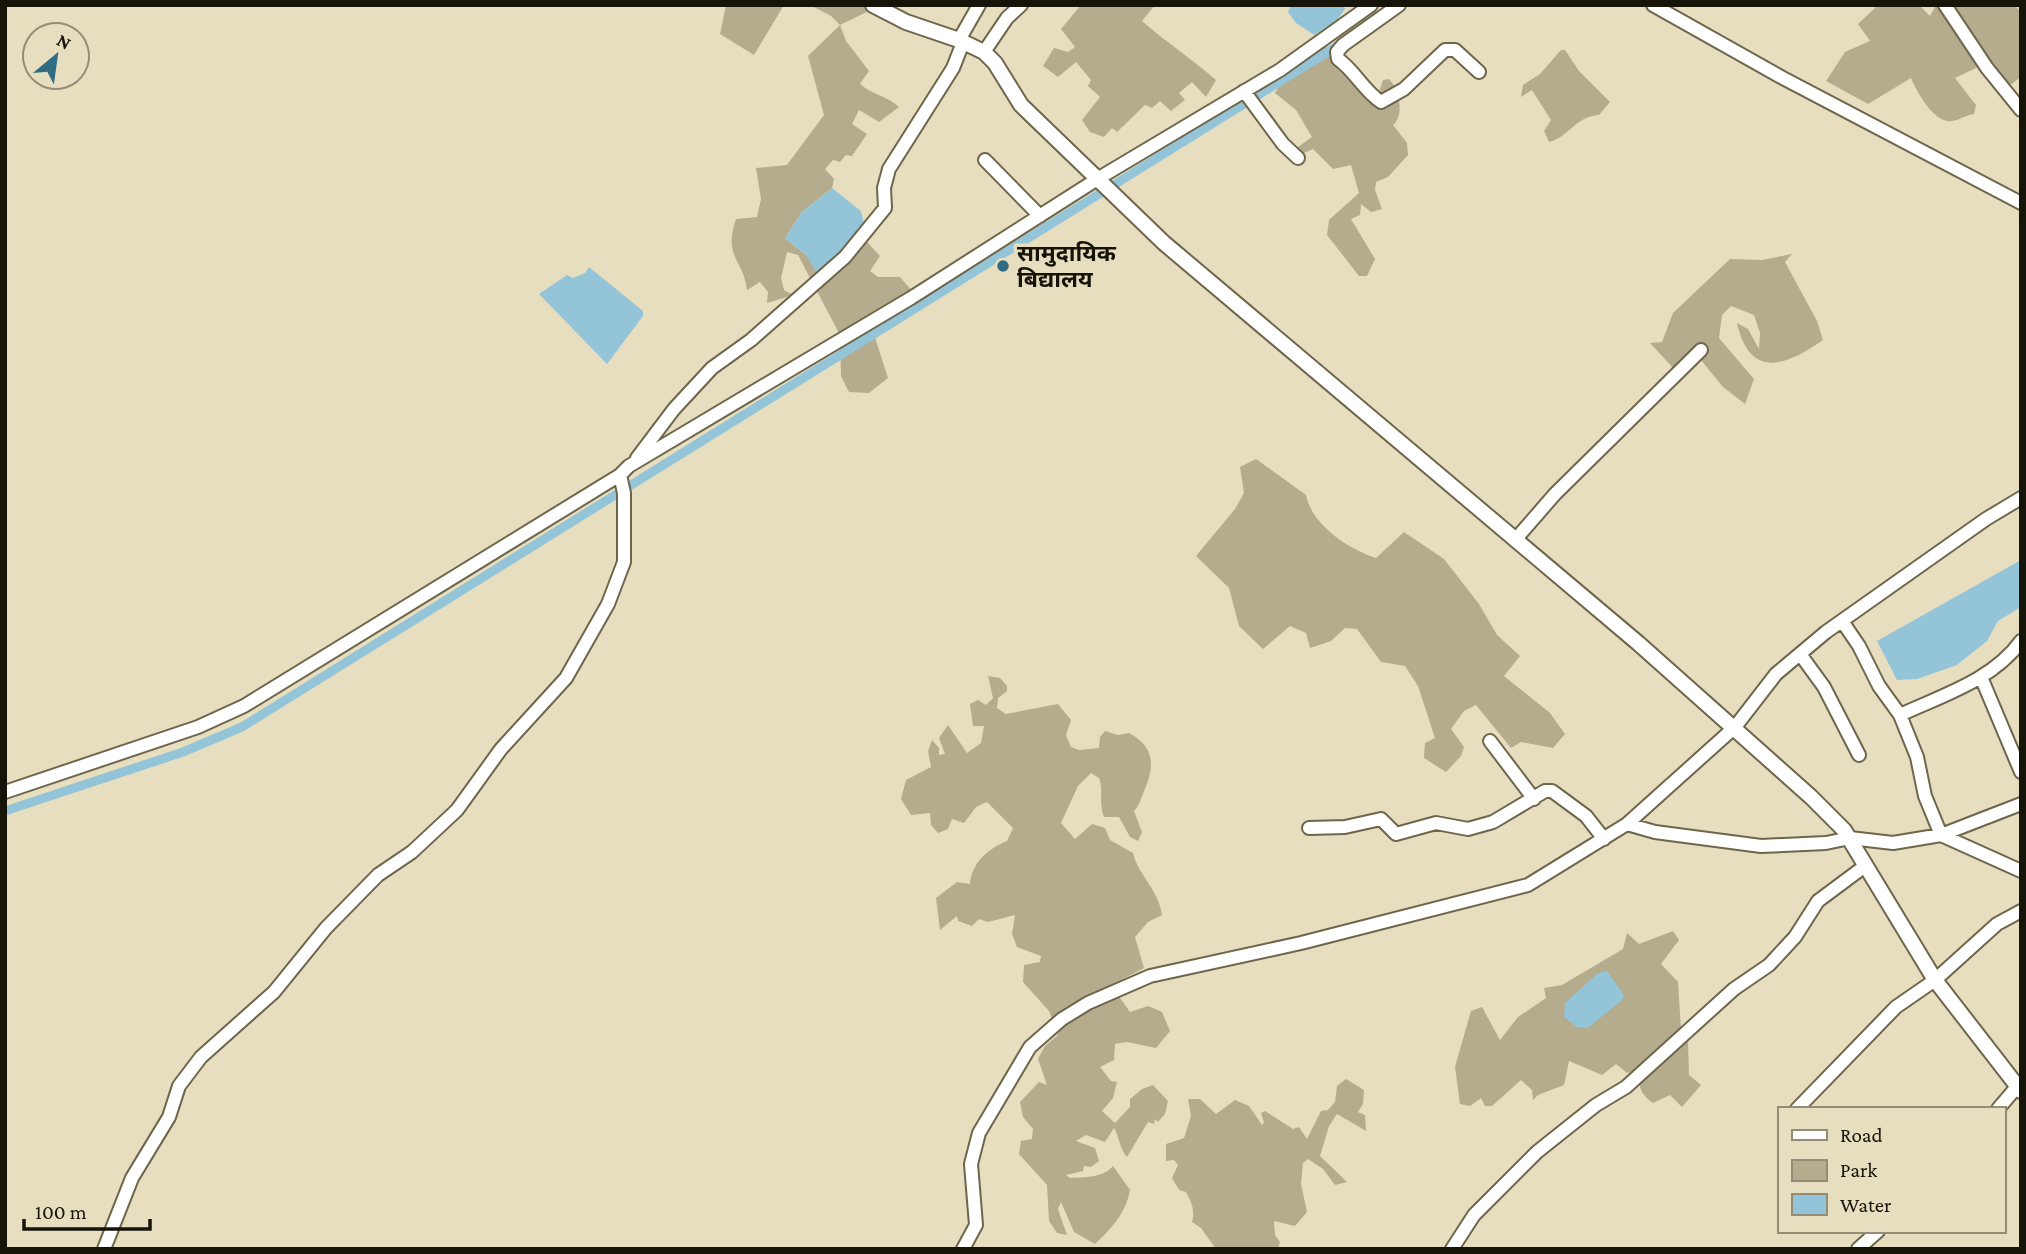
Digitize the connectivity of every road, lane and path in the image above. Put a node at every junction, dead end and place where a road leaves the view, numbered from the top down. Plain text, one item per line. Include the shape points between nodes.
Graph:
1 (873, 5) edge
2 (979, 5) edge
3 (1021, 5) edge
4 (1371, 5) edge
5 (1399, 5) edge
6 (1653, 5) edge
7 (1945, 5) edge
8 (960, 40) junction
9 (984, 52) junction
10 (1479, 72) dead end
11 (1250, 98) junction
12 (2021, 110) edge
13 (1298, 158) dead end
14 (985, 160) dead end
15 (1106, 185) junction
16 (2021, 204) edge
17 (1040, 216) junction
18 (1701, 350) dead end
19 (624, 479) junction
20 (2021, 498) edge
21 (1515, 540) junction
22 (1842, 621) junction
23 (2021, 641) edge
24 (1800, 653) junction
25 (1981, 677) junction
26 (1900, 715) junction
27 (1735, 727) junction
28 (1490, 741) dead end
29 (1859, 755) dead end
30 (2021, 772) edge
31 (5, 792) edge
32 (1534, 799) junction
33 (2021, 804) edge
34 (1627, 824) junction
35 (1309, 828) dead end
36 (1941, 835) junction
37 (1850, 838) junction
38 (1604, 839) junction
39 (1865, 866) junction
40 (2021, 871) edge
41 (2021, 911) edge
42 (1935, 980) junction
43 (2020, 1086) edge
44 (1799, 1107) edge
45 (2000, 1107) edge
46 (1873, 1233) edge
47 (104, 1249) edge
48 (963, 1249) edge
49 (1452, 1249) edge
50 (1858, 1249) edge

1 - 8 main road
2 - 8 street
3 - 9 street
4 - 11 street via 1280,70
5 - 10 street via 1337,52 1338,59 1352,69 1371,95 1381,102 1404,89 1445,50 1455,50
6 - 16 street
7 - 12 street
8 - 9 main road
8 - 19 street via 953,68 889,169 885,208 872,225 834,266 751,340 712,368 674,409
9 - 15 main road via 1021,105
11 - 13 street
11 - 15 street
14 - 17 street
15 - 17 street
15 - 21 main road via 1164,243
17 - 19 street
18 - 21 street via 1555,494
19 - 31 street via 244,706 198,727
19 - 47 street via 624,562 608,604 566,678 500,749 457,810 412,852 378,875 326,928 274,992 201,1057 178,1086 169,1116 132,1178
20 - 22 street
21 - 27 main road
22 - 24 street
22 - 26 street
23 - 25 street via 2009,657
24 - 27 street via 1776,674
24 - 29 street via 1824,687
25 - 26 street
25 - 30 street
26 - 36 street
27 - 34 street
27 - 37 main road
28 - 32 street
32 - 35 street via 1493,822 1468,829 1436,823 1395,834 1381,819
32 - 38 street via 1552,791 1586,816
33 - 36 street
34 - 37 street via 1761,846
34 - 38 street
36 - 37 street via 1894,843
36 - 40 street
37 - 39 main road
38 - 48 street via 1528,886 1150,976 1062,1019 1030,1047 979,1133 971,1164 976,1225
39 - 42 main road
39 - 49 street via 1818,901 1795,937 1769,965 1734,989 1626,1087 1537,1152 1474,1215
41 - 42 street via 1986,932
42 - 43 main road
42 - 44 street via 1896,1007
43 - 45 street
46 - 50 street

